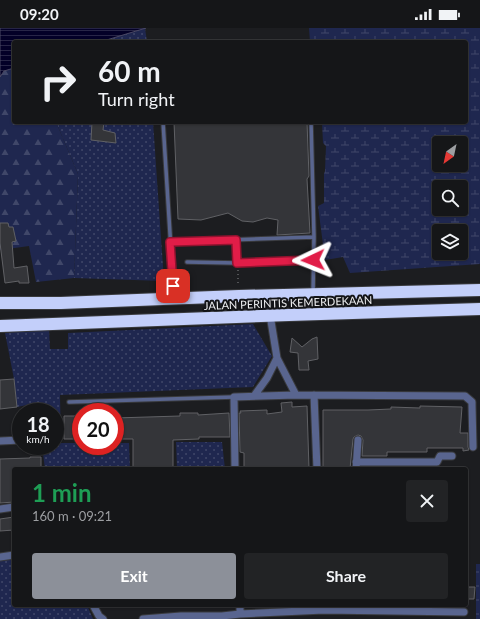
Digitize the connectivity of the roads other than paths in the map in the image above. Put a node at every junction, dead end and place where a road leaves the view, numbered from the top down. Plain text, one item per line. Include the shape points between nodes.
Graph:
1 (163, 124) edge
2 (311, 124) edge
3 (314, 237) junction
4 (236, 240) junction
5 (170, 242) junction
6 (313, 260) junction
7 (187, 262) dead end
8 (237, 263) junction
9 (480, 290) edge
10 (313, 294) junction
11 (174, 299) junction
12 (0, 303) edge
13 (480, 309) edge
14 (270, 316) junction
15 (0, 326) edge
16 (277, 358) junction
17 (296, 394) junction
18 (314, 395) junction
19 (254, 396) junction
20 (234, 397) junction
21 (69, 402) dead end
22 (12, 440) edge
23 (358, 440) dead end
24 (0, 441) edge
25 (473, 447) dead end
26 (452, 456) dead end
27 (356, 466) edge
28 (389, 466) edge
29 (437, 466) edge
30 (235, 467) edge
31 (317, 467) edge
32 (12, 507) edge
33 (0, 509) edge
34 (12, 555) edge
35 (0, 557) edge
36 (94, 607) edge
37 (240, 607) edge
38 (324, 608) edge
39 (354, 611) junction
40 (464, 612) dead end
41 (240, 614) junction
42 (275, 616) edge
43 (102, 618) edge
44 (181, 618) edge
45 (221, 618) edge
46 (143, 619) edge
47 (355, 619) edge

1 - 5 lane
2 - 3 lane
3 - 4 lane
3 - 6 lane
4 - 5 lane
4 - 8 lane
5 - 11 lane
6 - 8 lane
6 - 10 lane
7 - 8 lane
9 - 10 highway, JALAN PERINTIS KEMERDEKAAN
10 - 11 highway, JALAN PERINTIS KEMERDEKAAN
11 - 12 highway, JALAN PERINTIS KEMERDEKAAN
13 - 14 highway, JALAN PERINTIS KEMERDEKAAN
14 - 15 highway, JALAN PERINTIS KEMERDEKAAN
14 - 16 street
16 - 17 street
16 - 19 street
17 - 18 street
17 - 19 street
18 - 25 street via 465,396 472,402
18 - 31 street
19 - 20 street
20 - 21 lane
20 - 30 street
22 - 24 street
23 - 27 street
26 - 29 street via 438,458
27 - 28 street
28 - 29 street
32 - 33 street
34 - 35 street
36 - 43 street
37 - 41 street
38 - 39 street
38 - 42 street
39 - 40 street
39 - 47 street
41 - 42 street
41 - 45 street
44 - 45 street
44 - 46 street

